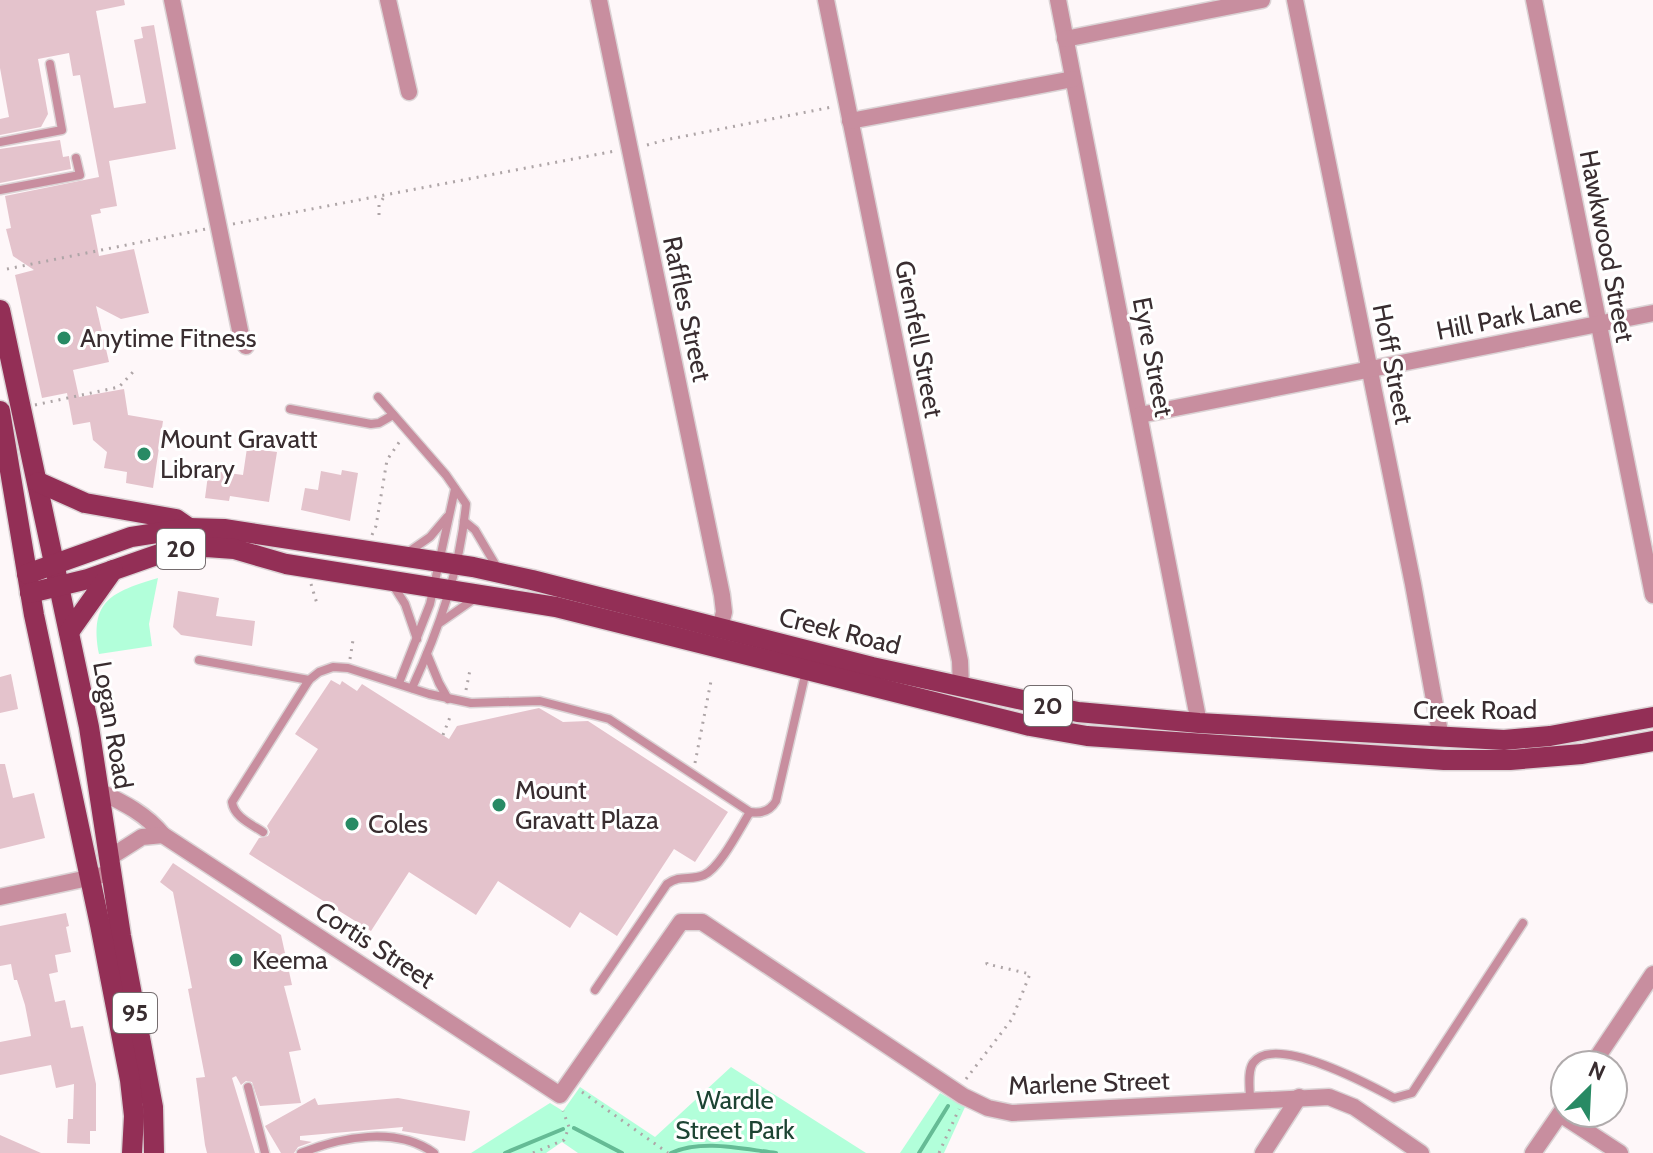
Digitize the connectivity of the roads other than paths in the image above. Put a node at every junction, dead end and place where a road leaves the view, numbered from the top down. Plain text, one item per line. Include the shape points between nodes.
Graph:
1 (172, 0) edge
2 (388, 0) edge
3 (599, 0) edge
4 (826, 0) edge
5 (1058, 0) edge
6 (1262, 0) edge
7 (1295, 0) edge
8 (1534, 0) edge
9 (1065, 39) junction
10 (50, 64) dead end
11 (1073, 79) junction
12 (409, 92) dead end
13 (850, 121) junction
14 (0, 142) edge
15 (76, 158) dead end
16 (0, 190) edge
17 (0, 310) edge
18 (1653, 313) edge
19 (1598, 323) junction
20 (246, 346) dead end
21 (1370, 369) junction
22 (378, 397) dead end
23 (290, 409) dead end
24 (393, 415) junction
25 (1140, 415) junction
26 (1, 425) edge
27 (26, 428) junction
28 (38, 482) junction
29 (455, 489) junction
30 (448, 517) junction
31 (464, 521) junction
32 (189, 528) junction
33 (403, 557) junction
34 (448, 564) junction
35 (56, 565) junction
36 (113, 570) junction
37 (500, 573) junction
38 (389, 579) junction
39 (29, 584) junction
40 (61, 587) junction
41 (443, 587) junction
42 (481, 594) junction
43 (1653, 595) edge
44 (441, 622) junction
45 (720, 628) junction
46 (69, 632) junction
47 (417, 639) junction
48 (427, 654) junction
49 (199, 660) dead end
50 (807, 670) junction
51 (309, 680) junction
52 (399, 683) junction
53 (412, 688) junction
54 (961, 688) junction
55 (448, 699) junction
56 (1653, 717) edge
57 (1199, 723) junction
58 (1441, 738) junction
59 (1653, 741) edge
60 (99, 791) junction
61 (750, 812) junction
62 (263, 832) dead end
63 (163, 835) junction
64 (110, 865) junction
65 (90, 878) junction
66 (0, 897) edge
67 (702, 922) joint
68 (1523, 923) dead end
69 (1653, 974) edge
70 (595, 990) dead end
71 (1603, 1049) edge
72 (248, 1087) dead end
73 (1299, 1097) junction
74 (1250, 1100) junction
75 (1549, 1129) edge
76 (1588, 1129) edge
77 (132, 1153) edge
78 (154, 1153) edge
79 (265, 1153) edge
80 (301, 1153) edge
81 (434, 1153) edge
82 (1263, 1153) edge
83 (1421, 1153) edge
84 (1533, 1153) edge
85 (1620, 1153) edge

1 - 20 street
2 - 12 street
3 - 45 street, Raffles Street via 722,595
4 - 13 street, Grenfell Street
5 - 9 street, Eyre Street
6 - 9 street
7 - 21 street, Hoff Street
8 - 19 street, Hawkwood Street
9 - 11 street, Eyre Street
10 - 14 lane via 62,130
11 - 13 street
11 - 25 street, Eyre Street
13 - 54 street, Grenfell Street via 960,661
15 - 16 lane via 80,175
17 - 27 main road, Logan Road / 95
18 - 19 street, Hill Park Lane
19 - 21 street, Hill Park Lane
19 - 43 street, Hawkwood Street
21 - 25 street, Hill Park Lane
21 - 58 street, Hoff Street
22 - 24 lane
23 - 24 lane via 371,424
24 - 29 lane
25 - 57 street, Eyre Street
26 - 27 street
26 - 39 main road, Logan Road / 95
27 - 28 main road, Logan Road / 95
28 - 32 main road via 85,503 176,519
28 - 35 main road, Logan Road / 95
29 - 30 lane
29 - 31 lane via 465,500
30 - 33 lane
30 - 34 lane
31 - 34 lane
31 - 37 lane
32 - 33 main road, Creek Road / 20
32 - 35 main road, Creek Road / 20 via 131,537
33 - 34 main road, Creek Road / 20
34 - 37 main road, Creek Road / 20
34 - 41 lane
34 - 41 lane
35 - 39 main road, Creek Road / 20
35 - 40 main road, Logan Road / 95
36 - 38 main road, Creek Road / 20 via 168,551 222,547 286,564
36 - 40 main road, Creek Road / 20
36 - 46 main road
37 - 45 main road, Creek Road / 20
38 - 41 main road, Creek Road / 20
38 - 47 lane
39 - 40 main road, Creek Road / 20
39 - 65 main road, Logan Road / 95
40 - 46 main road, Logan Road / 95
41 - 42 main road, Creek Road / 20
41 - 44 lane
41 - 47 lane
42 - 44 lane
42 - 50 main road, Creek Road / 20 via 556,607
44 - 48 lane
45 - 54 main road, Creek Road / 20
46 - 60 main road, Logan Road / 95
47 - 52 lane
48 - 53 lane
48 - 55 lane
49 - 51 lane
50 - 59 main road, Creek Road / 20 via 1030,726 1121,739 1444,760 1582,754
50 - 61 lane via 776,801 771,809
51 - 52 lane via 333,667
51 - 62 lane via 232,802 238,816
52 - 53 lane
53 - 55 lane
54 - 57 main road, Creek Road / 20 via 1078,712
55 - 61 lane via 484,704 540,701 609,719
56 - 58 main road, Creek Road / 20 via 1526,739
57 - 58 main road, Creek Road / 20
60 - 63 street, Cortis Street via 151,821
60 - 64 main road, Logan Road / 95
61 - 70 lane via 715,866 704,875 677,877 667,884
63 - 64 street via 137,840
63 - 67 street, Cortis Street via 564,1089 681,922
64 - 65 street
64 - 78 main road, Logan Road / 95 via 153,1107
65 - 66 street
65 - 77 main road, Logan Road / 95 via 133,1098
67 - 74 street, Marlene Street via 988,1108 1012,1113
68 - 74 lane via 1412,1093 1394,1098 1308,1059 1265,1055 1250,1070
69 - 71 street
72 - 79 lane
73 - 74 street, Marlene Street
73 - 82 street
73 - 83 street, Marlene Street via 1329,1097 1354,1107
75 - 84 street
76 - 85 street
80 - 81 lane via 332,1141 376,1136

